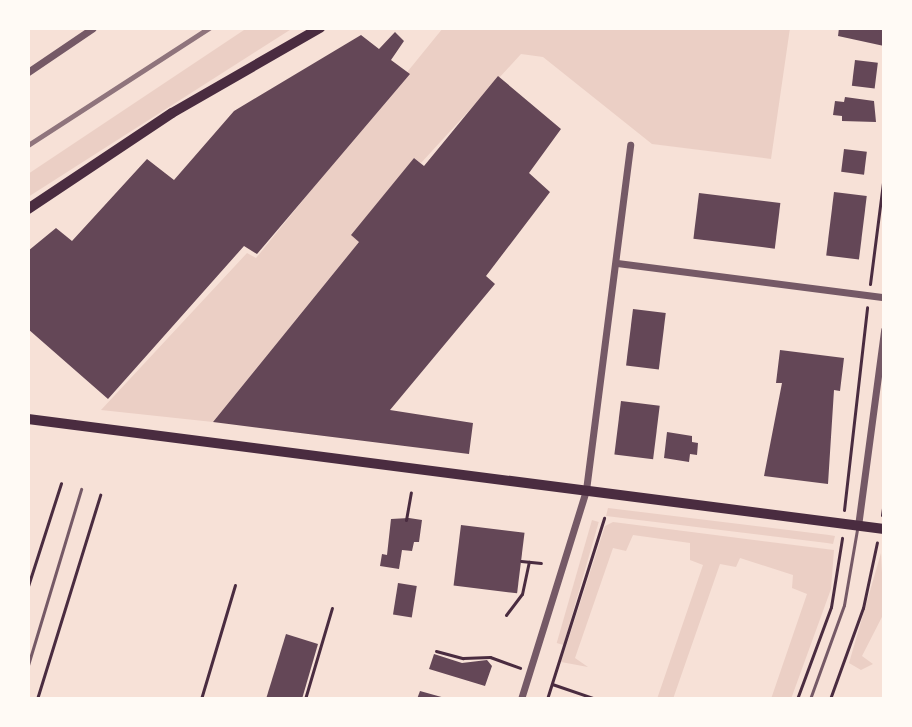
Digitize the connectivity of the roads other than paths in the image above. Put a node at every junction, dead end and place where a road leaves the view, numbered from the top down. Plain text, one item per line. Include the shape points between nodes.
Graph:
1 (93, 28) edge
2 (320, 28) edge
3 (28, 72) edge
4 (630, 145) dead end
5 (28, 209) edge
6 (617, 263) junction
7 (884, 297) edge
8 (884, 330) edge
9 (28, 419) edge
10 (81, 489) dead end
11 (586, 490) junction
12 (858, 526) junction
13 (882, 529) edge
14 (28, 665) edge
15 (521, 699) edge
16 (810, 699) edge

1 - 3 street
2 - 5 main road via 172,113
4 - 6 street
6 - 7 street
6 - 11 street
8 - 12 street
9 - 11 main road
10 - 14 lane
11 - 12 main road
11 - 15 street
12 - 13 main road
12 - 16 lane via 844,605

